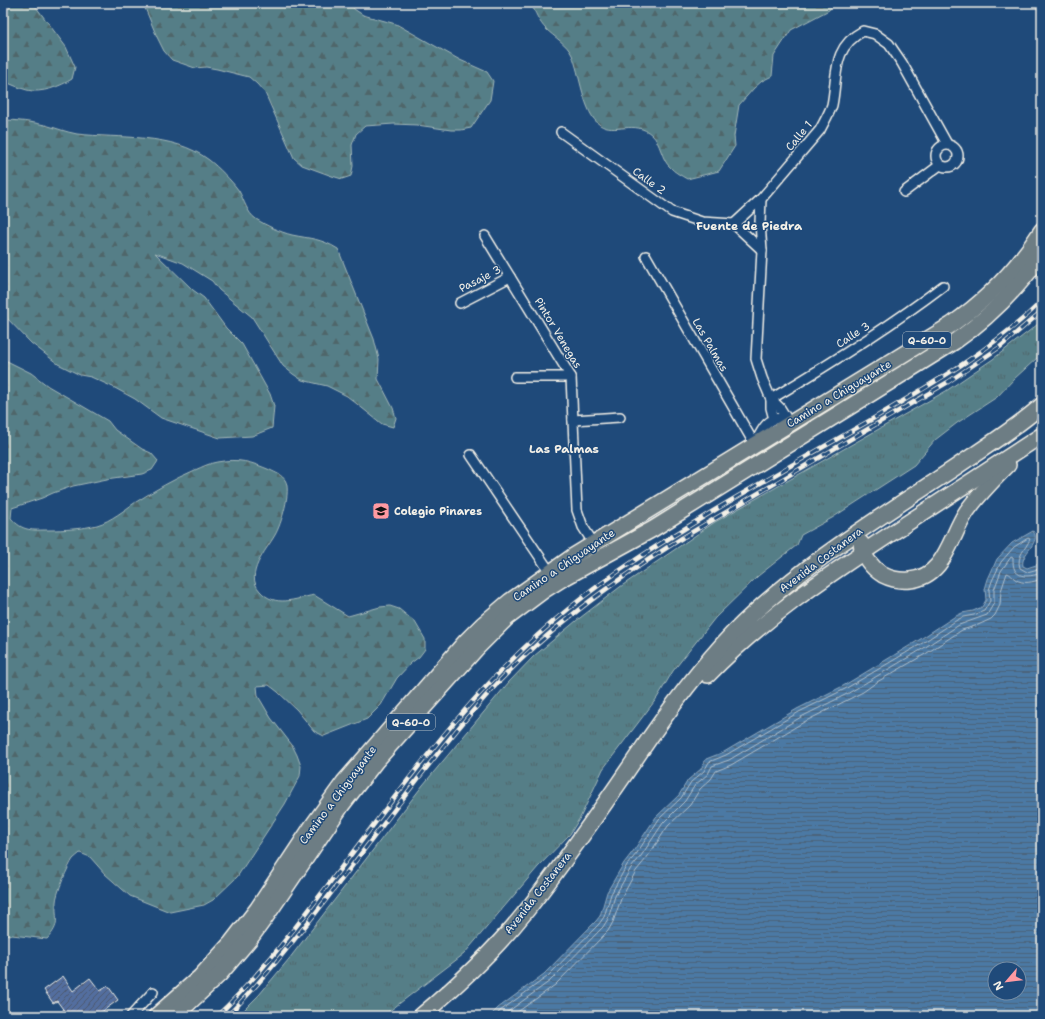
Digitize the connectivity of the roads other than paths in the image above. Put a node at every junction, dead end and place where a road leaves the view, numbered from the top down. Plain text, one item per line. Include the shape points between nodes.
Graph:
1 (561, 132) dead end
2 (947, 144) junction
3 (940, 165) junction
4 (904, 192) dead end
5 (761, 199) junction
6 (734, 224) junction
7 (1042, 230) edge
8 (485, 236) dead end
9 (762, 250) junction
10 (1042, 255) edge
11 (646, 256) dead end
12 (1042, 270) edge
13 (510, 277) junction
14 (943, 286) dead end
15 (460, 303) dead end
16 (978, 325) junction
17 (514, 377) dead end
18 (570, 377) junction
19 (771, 399) junction
20 (1042, 406) edge
21 (1042, 416) edge
22 (620, 417) dead end
23 (774, 419) junction
24 (573, 420) junction
25 (789, 421) junction
26 (1008, 432) junction
27 (1040, 437) edge
28 (755, 445) junction
29 (780, 450) junction
30 (471, 455) dead end
31 (863, 528) junction
32 (594, 544) junction
33 (863, 552) junction
34 (550, 572) junction
35 (638, 756) junction
36 (153, 992) dead end
37 (131, 1016) edge
38 (156, 1016) edge
39 (175, 1016) edge
40 (421, 1016) edge

1 - 6 street, Calle 2 via 672,212 702,222
2 - 3 street via 936,152 936,160
2 - 3 street, Calle 1 via 956,148 959,159 951,167
2 - 5 street, Calle 1 via 889,44 875,34 863,31 854,35 842,51 836,67 832,104 820,130
3 - 4 street, Calle 1
5 - 6 street
5 - 9 street
6 - 9 street
7 - 25 main road, Camino a Chiguayante / Q-60-O via 1008,276 967,313 926,341
8 - 13 street, Pintor Venegas
9 - 19 street via 756,359
10 - 16 main road, Camino a Chiguayante / Q-60-O via 1011,294
11 - 28 street, Las Palmas
12 - 16 main road via 1021,292
13 - 15 street, Pasaje 3
13 - 18 street, Pintor Venegas
14 - 19 street, Calle 3 via 858,347
16 - 29 main road, Camino a Chiguayante / Q-60-O
17 - 18 street
18 - 24 street, Pintor Venegas
19 - 23 street
19 - 25 street
20 - 26 main road, Avenida Costanera
21 - 26 main road
22 - 24 street
23 - 25 street
23 - 28 street via 765,426
24 - 32 street, Pintor Venegas via 577,510 583,527
25 - 28 main road, Camino a Chiguayante / Q-60-O
25 - 29 main road via 787,436
26 - 31 main road, Avenida Costanera
27 - 33 main road, Avenida Costanera
27 - 33 main road via 978,496 958,526 945,557 932,572 916,579 893,578 875,568
28 - 32 main road, Camino a Chiguayante / Q-60-O
29 - 39 main road, Camino a Chiguayante / Q-60-O via 659,526 543,591 491,633 359,782 235,957
30 - 34 street
31 - 33 main road
31 - 35 main road, Avenida Costanera via 798,576 734,632 685,688
32 - 34 main road, Camino a Chiguayante / Q-60-O
33 - 35 main road, Avenida Costanera via 792,601 743,641 684,700
34 - 38 main road, Camino a Chiguayante / Q-60-O via 498,611 447,663 344,782 231,944 194,983
35 - 40 main road, Avenida Costanera via 526,911 479,963
36 - 37 street

